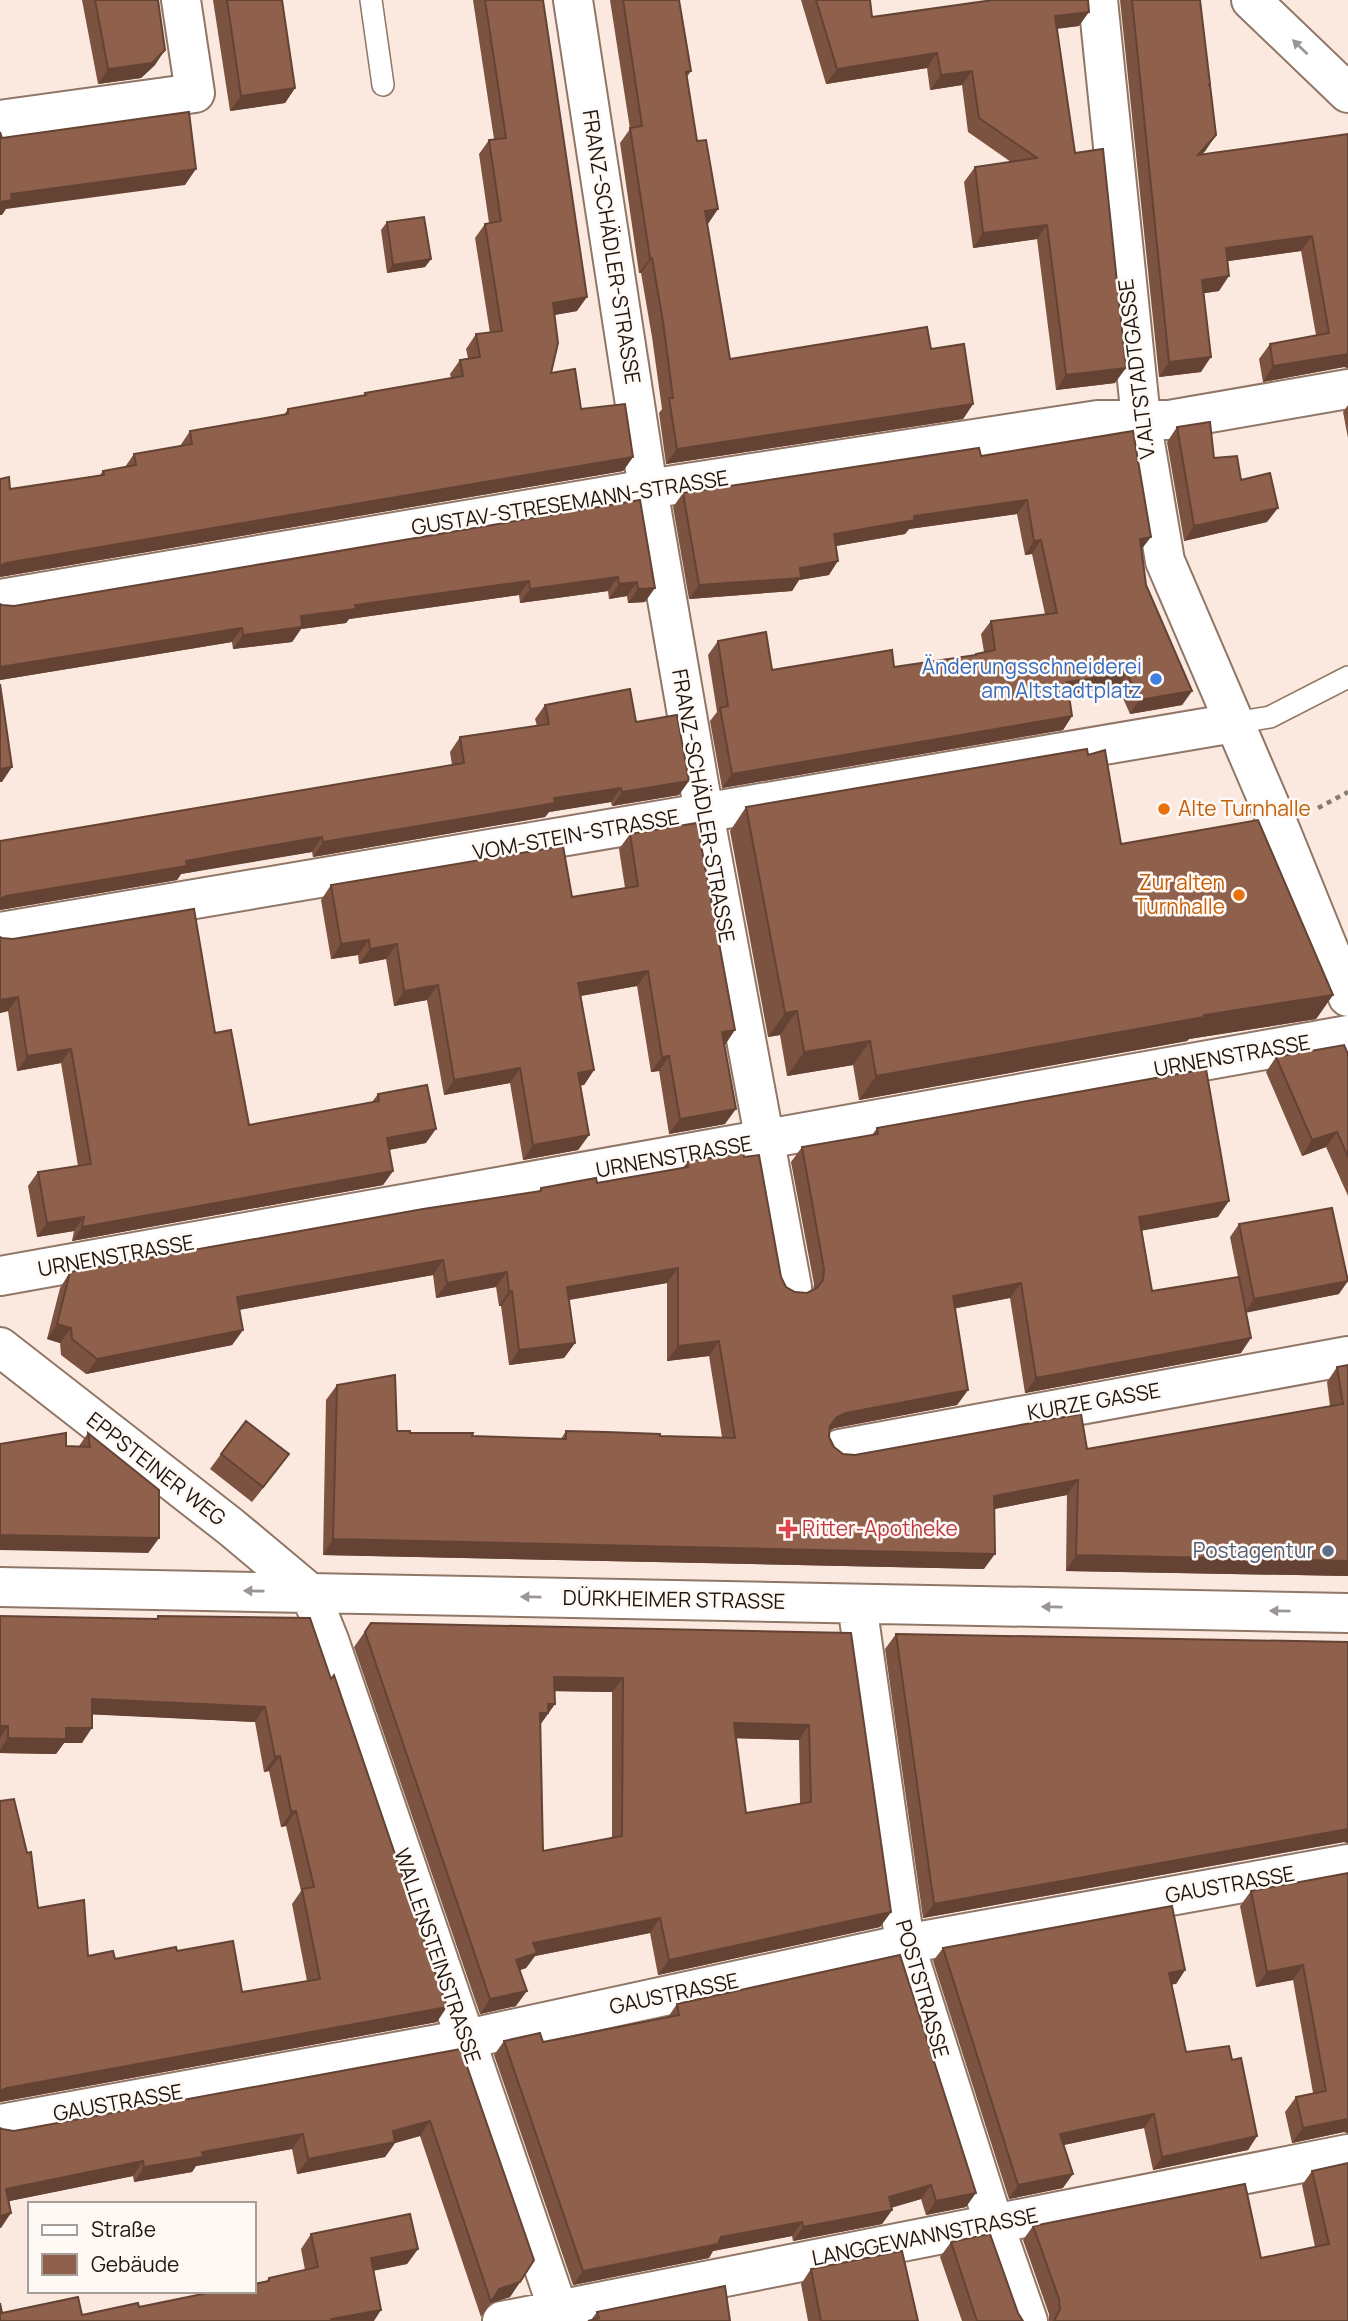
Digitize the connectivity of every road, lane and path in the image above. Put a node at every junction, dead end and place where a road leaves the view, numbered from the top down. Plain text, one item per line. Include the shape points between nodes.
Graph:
1 (181, 0) edge
2 (371, 0) edge
3 (573, 0) edge
4 (1098, 0) edge
5 (1251, 0) edge
6 (383, 85) dead end
7 (1348, 93) edge
8 (0, 120) edge
9 (1348, 389) edge
10 (1141, 419) junction
11 (648, 489) junction
12 (0, 599) edge
13 (1348, 677) edge
14 (1234, 723) junction
15 (1348, 792) edge
16 (1332, 802) dead end
17 (704, 813) junction
18 (0, 932) edge
19 (1348, 997) edge
20 (1348, 1035) edge
21 (763, 1141) junction
22 (0, 1276) edge
23 (792, 1287) edge
24 (0, 1347) edge
25 (1348, 1356) edge
26 (840, 1449) edge
27 (0, 1587) edge
28 (310, 1592) junction
29 (857, 1604) junction
30 (1348, 1613) edge
31 (1348, 1864) edge
32 (905, 1944) junction
33 (466, 2039) junction
34 (0, 2124) edge
35 (1348, 2154) edge
36 (994, 2224) junction
37 (560, 2316) edge
38 (502, 2321) edge
39 (1028, 2321) edge

1 - 8 street via 195,93
2 - 6 lane
3 - 11 street, FRANZ-SCHÄDLER-STRASSE
4 - 10 street, V.ALTSTADTGASSE
7 -> 5 street
9 - 10 street, GUSTAV-STRESEMANN-STRASSE via 1169,420
10 - 11 street, GUSTAV-STRESEMANN-STRASSE via 1098,419
10 - 14 street, V.ALTSTADTGASSE via 1165,561
11 - 12 street, GUSTAV-STRESEMANN-STRASSE
11 - 17 street, FRANZ-SCHÄDLER-STRASSE
13 - 14 lane via 1270,717
14 - 17 street, VOM-STEIN-STRASSE
14 - 19 street, V.ALTSTADTGASSE
15 - 16 path
17 - 18 street, VOM-STEIN-STRASSE
17 - 21 street, FRANZ-SCHÄDLER-STRASSE
20 - 21 street, URNENSTRASSE
21 - 22 street, URNENSTRASSE
21 - 23 street, FRANZ-SCHÄDLER-STRASSE
24 - 28 street, EPPSTEINER WEG
25 - 26 street, KURZE GASSE
28 -> 27 street, DÜRKHEIMER STRASSE
29 -> 28 street, DÜRKHEIMER STRASSE
28 - 33 street, WALLENSTEINSTRASSE
30 -> 29 street, DÜRKHEIMER STRASSE
29 - 32 street, POSTSTRASSE
31 - 32 street, GAUSTRASSE
32 - 33 street, GAUSTRASSE
32 - 36 street, POSTSTRASSE
33 - 34 street, GAUSTRASSE
33 - 37 street, WALLENSTEINSTRASSE
35 - 36 street, LANGGEWANNSTRASSE
36 - 37 street, LANGGEWANNSTRASSE
36 - 39 street, POSTSTRASSE
37 - 38 street, LANGGEWANNSTRASSE

